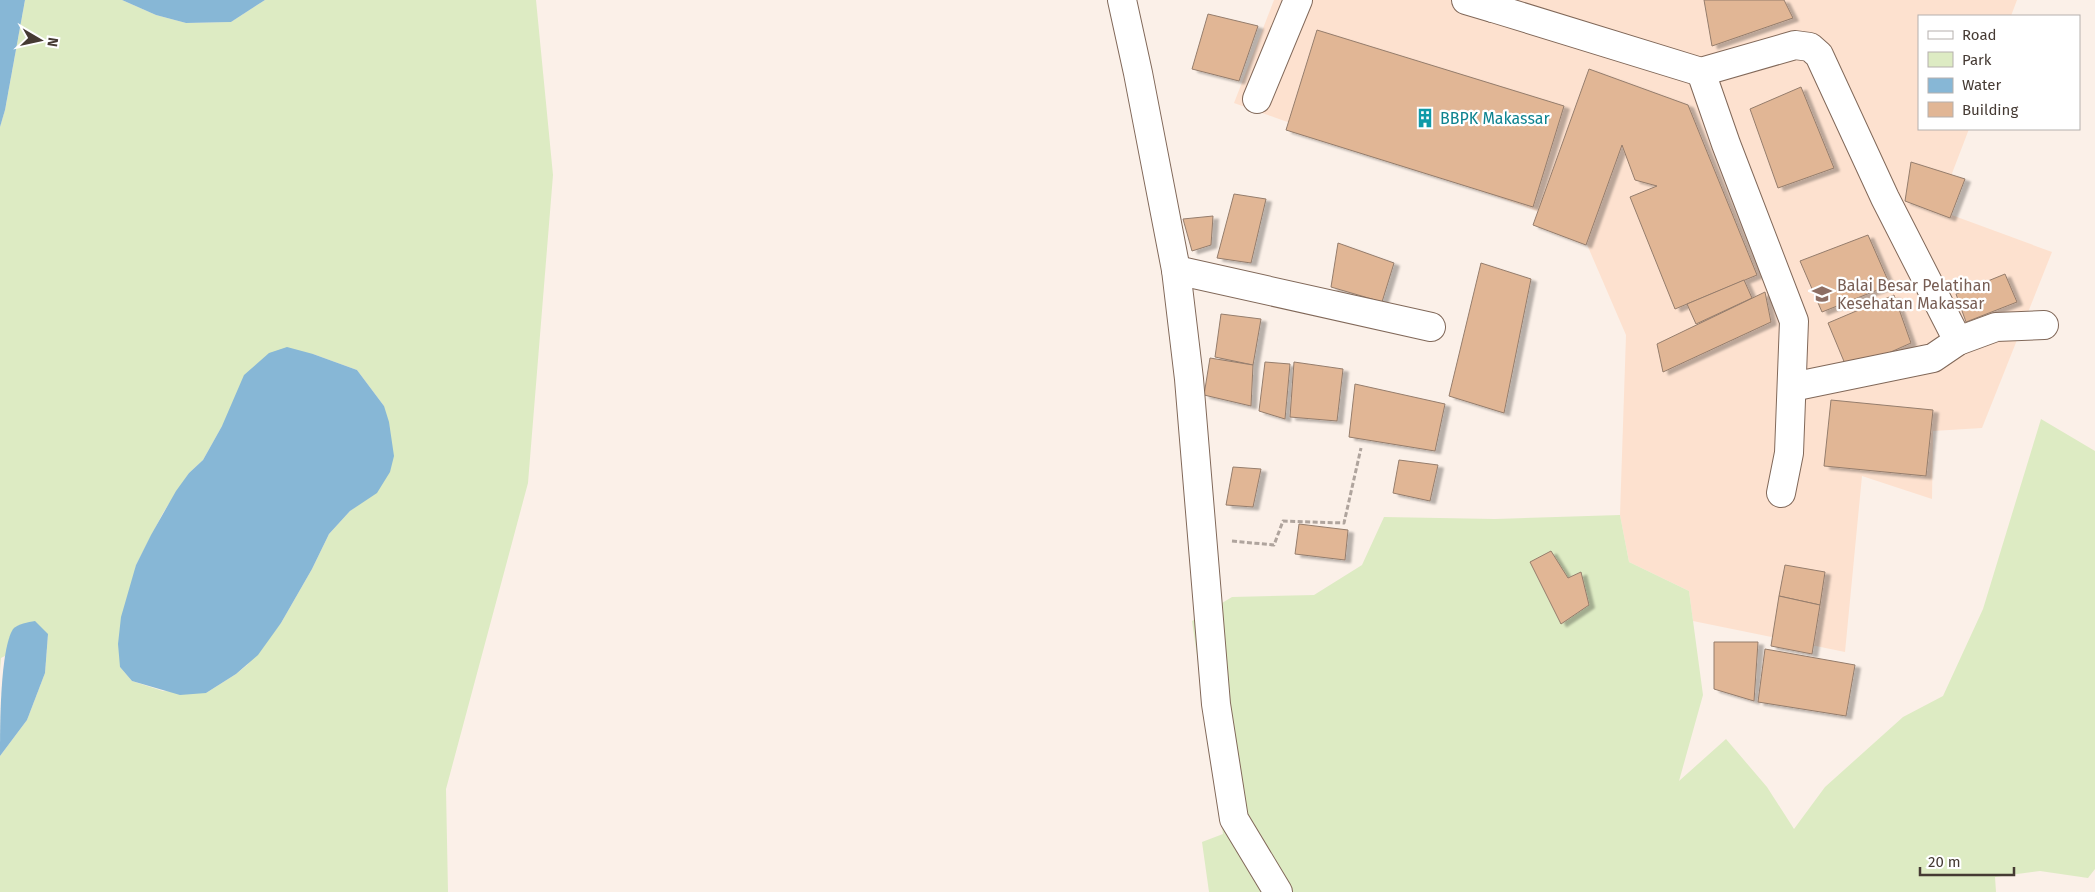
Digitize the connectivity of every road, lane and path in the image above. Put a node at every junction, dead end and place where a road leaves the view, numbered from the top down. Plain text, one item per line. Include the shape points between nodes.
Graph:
1 (1122, 0) edge
2 (1298, 0) edge
3 (1466, 0) edge
4 (1494, 4) edge
5 (1701, 72) junction
6 (1257, 99) dead end
7 (1176, 270) junction
8 (2044, 325) dead end
9 (1431, 327) dead end
10 (1958, 341) junction
11 (1792, 387) junction
12 (1361, 448) dead end
13 (1781, 493) dead end
14 (1202, 538) junction
15 (1278, 892) edge

1 - 7 street
2 - 6 street
3 - 4 street
4 - 5 street
5 - 10 street via 1795,45 1810,46 1819,55 1885,198
5 - 11 street via 1794,321
7 - 9 street
7 - 14 street
8 - 10 street via 1996,327
10 - 11 street via 1933,358
11 - 13 street via 1789,453
12 - 14 path via 1344,523 1283,522 1274,545
14 - 15 street via 1216,704 1234,819

